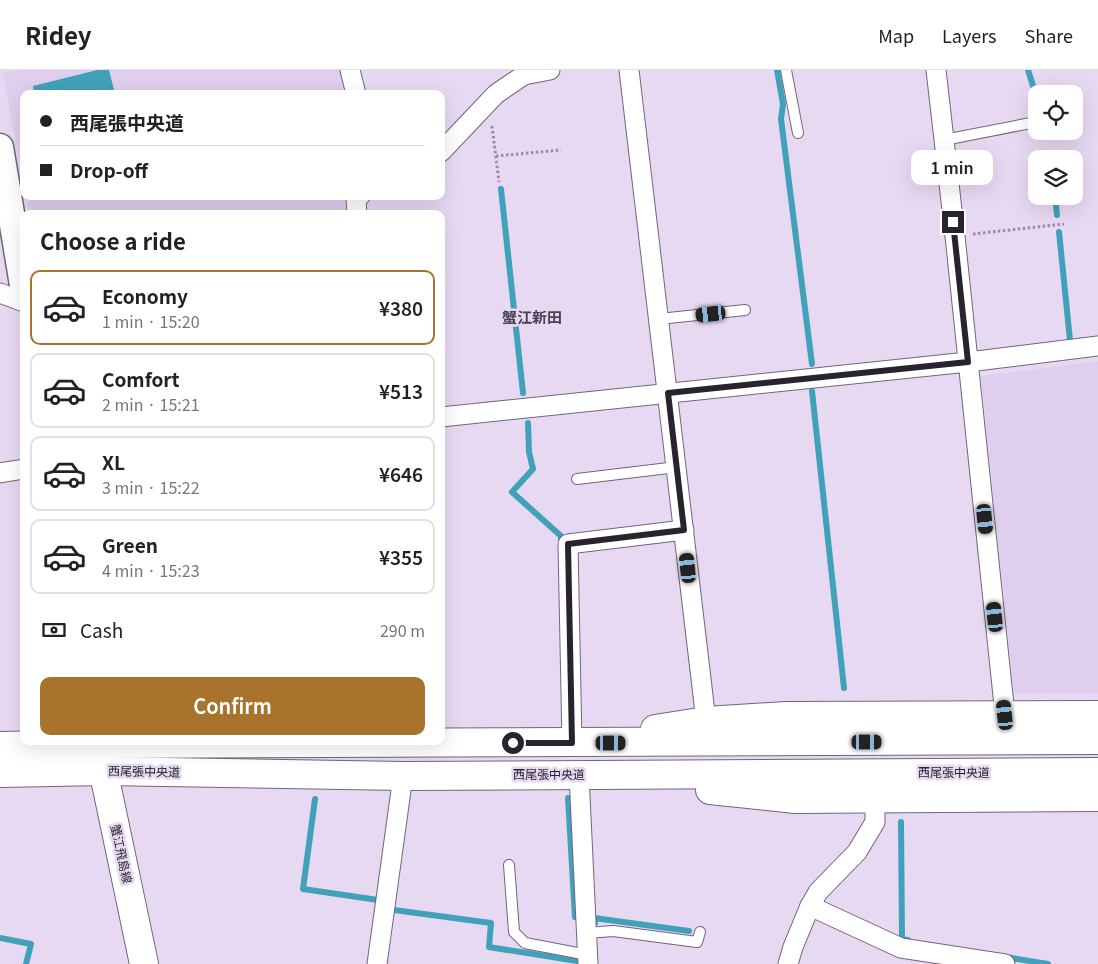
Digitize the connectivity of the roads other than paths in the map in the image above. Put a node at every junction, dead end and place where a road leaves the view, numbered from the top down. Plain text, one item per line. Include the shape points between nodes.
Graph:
1 (350, 70) edge
2 (550, 70) edge
3 (629, 70) edge
4 (786, 70) edge
5 (936, 70) edge
6 (355, 90) edge
7 (1028, 124) edge
8 (798, 133) dead end
9 (944, 140) junction
10 (0, 147) edge
11 (445, 148) edge
12 (20, 267) edge
13 (0, 293) edge
14 (20, 300) edge
15 (746, 310) dead end
16 (659, 319) junction
17 (1098, 346) edge
18 (968, 362) junction
19 (668, 393) junction
20 (445, 417) edge
21 (676, 467) junction
22 (20, 470) edge
23 (0, 473) edge
24 (577, 478) dead end
25 (684, 530) junction
26 (1005, 715) junction
27 (1098, 715) edge
28 (706, 721) junction
29 (1098, 740) edge
30 (445, 742) edge
31 (572, 743) junction
32 (32, 745) edge
33 (98, 745) edge
34 (0, 746) edge
35 (104, 771) junction
36 (1098, 772) edge
37 (0, 773) edge
38 (579, 775) junction
39 (403, 776) junction
40 (1098, 797) edge
41 (876, 798) junction
42 (509, 865) dead end
43 (810, 906) junction
44 (700, 932) dead end
45 (587, 933) junction
46 (588, 960) edge
47 (144, 964) edge
48 (377, 964) edge
49 (788, 964) edge
50 (1005, 964) edge

1 - 6 street
2 - 11 street via 524,75 496,94
3 - 16 street
4 - 8 lane
5 - 9 street
7 - 9 lane
9 - 18 street
10 - 12 street
13 - 14 street
15 - 16 lane
16 - 19 street
17 - 18 street
18 - 19 street
18 - 26 street
19 - 20 street
19 - 21 street
21 - 24 lane
21 - 25 street
22 - 23 street
25 - 28 street
25 - 31 street via 568,544
26 - 27 main road
26 - 28 main road via 786,716
28 - 31 main road
29 - 31 main road
30 - 31 main road
32 - 34 main road
33 - 35 main road, 蟹江飛島線
35 - 37 main road, 西尾張中央道
35 - 39 main road, 西尾張中央道
35 - 47 main road, 蟹江飛島線
36 - 38 main road, 西尾張中央道
38 - 39 main road, 西尾張中央道
38 - 41 main road via 795,799
38 - 45 street
39 - 48 street
40 - 41 main road
41 - 43 street via 875,822 857,852 818,892
42 - 46 lane via 514,932 525,943
43 - 49 street
43 - 50 street via 900,948
44 - 45 lane via 697,942 613,931
45 - 46 street

